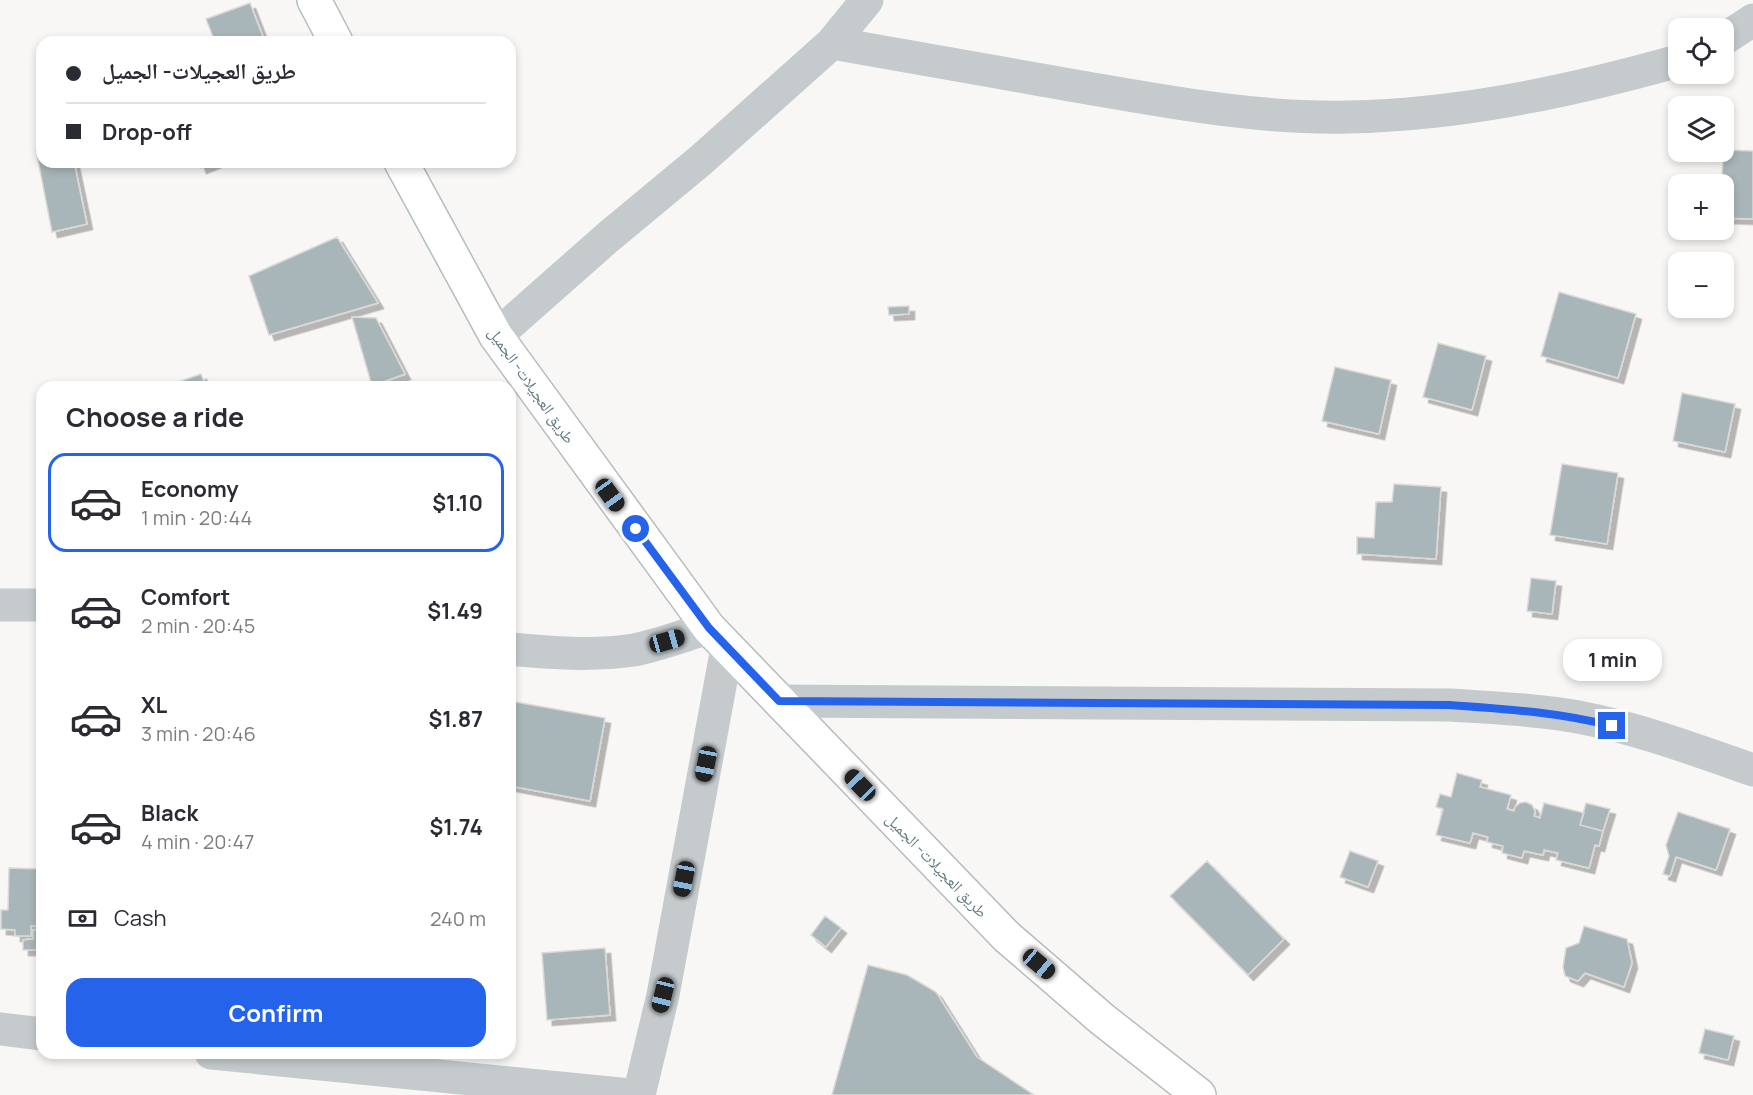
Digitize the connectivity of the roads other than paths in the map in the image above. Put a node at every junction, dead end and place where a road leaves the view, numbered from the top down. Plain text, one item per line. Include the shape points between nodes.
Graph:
1 (314, 0) edge
2 (867, 0) edge
3 (1753, 20) edge
4 (1734, 32) edge
5 (333, 36) edge
6 (832, 43) junction
7 (1668, 64) edge
8 (404, 168) edge
9 (496, 336) junction
10 (0, 605) edge
11 (36, 605) edge
12 (718, 638) junction
13 (516, 650) edge
14 (779, 701) junction
15 (1753, 770) edge
16 (0, 1029) edge
17 (36, 1033) edge
18 (271, 1059) edge
19 (630, 1095) edge
20 (639, 1095) edge
21 (1199, 1095) edge

1 - 5 main road
2 - 6 street
3 - 4 street
6 - 7 street via 1207,108 1287,116 1412,114 1558,92
6 - 9 street
8 - 9 main road, طريق العجيلات- الجميل
9 - 12 main road, طريق العجيلات- الجميل
10 - 11 street
12 - 13 street via 600,654
12 - 14 main road, طريق العجيلات- الجميل
12 - 20 street via 663,995
14 - 15 street via 1484,707 1578,717
14 - 21 main road, طريق العجيلات- الجميل via 1007,938
16 - 17 street
18 - 19 street

